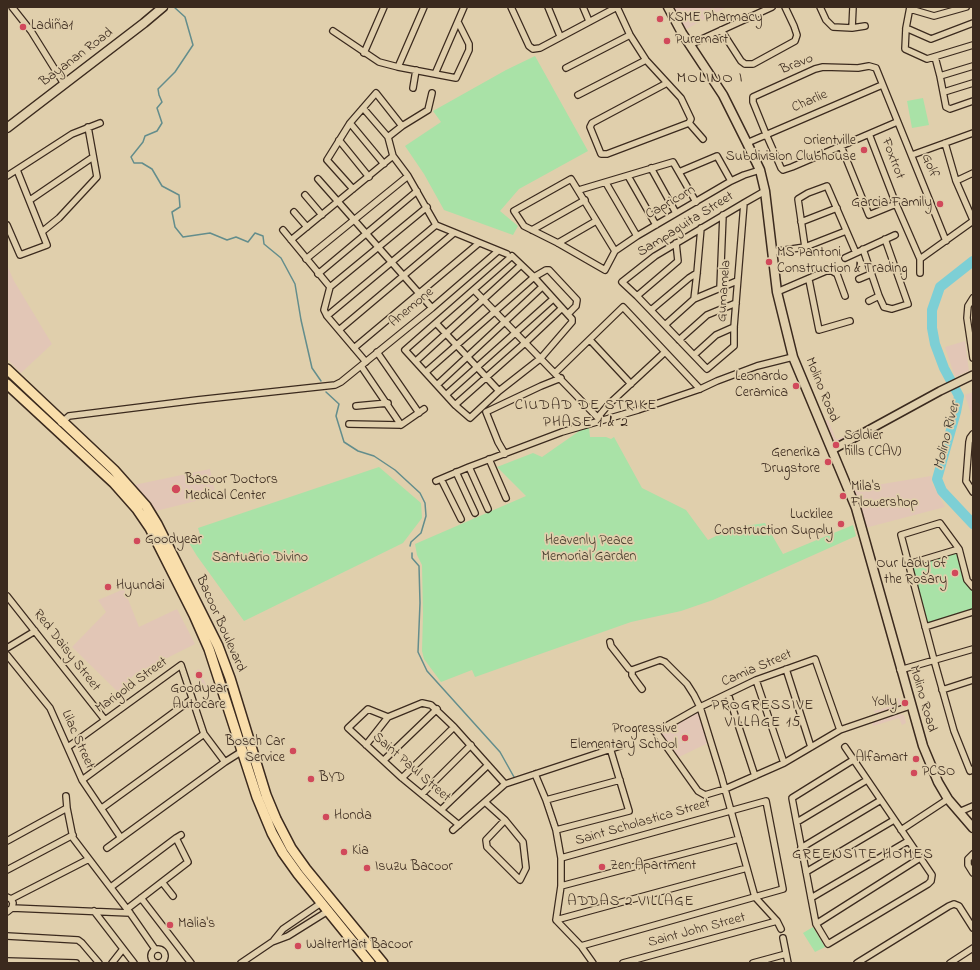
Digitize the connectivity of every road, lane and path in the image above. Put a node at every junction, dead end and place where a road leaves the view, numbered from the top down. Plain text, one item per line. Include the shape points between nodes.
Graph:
1 (12, 7) edge
2 (163, 7) edge
3 (384, 7) edge
4 (424, 7) edge
5 (464, 7) edge
6 (511, 7) edge
7 (548, 7) edge
8 (583, 7) edge
9 (617, 7) edge
10 (668, 7) edge
11 (772, 7) edge
12 (785, 7) edge
13 (820, 7) edge
14 (853, 7) edge
15 (966, 7) edge
16 (910, 8) edge
17 (589, 21) junction
18 (458, 22) junction
19 (973, 23) edge
20 (865, 26) dead end
21 (852, 28) junction
22 (906, 28) junction
23 (721, 30) junction
24 (333, 31) dead end
25 (630, 35) junction
26 (560, 36) junction
27 (689, 45) junction
28 (973, 45) edge
29 (364, 53) junction
30 (935, 57) junction
31 (646, 60) junction
32 (973, 66) edge
33 (398, 67) junction
34 (566, 68) dead end
35 (876, 68) joint
36 (416, 70) junction
37 (435, 74) junction
38 (940, 76) junction
39 (666, 83) junction
40 (973, 83) edge
41 (64, 84) junction
42 (882, 85) junction
43 (413, 88) dead end
44 (944, 92) junction
45 (432, 93) dead end
46 (578, 95) dead end
47 (973, 101) edge
48 (364, 108) junction
49 (898, 122) junction
50 (100, 123) dead end
51 (350, 123) junction
52 (690, 123) junction
53 (402, 126) junction
54 (88, 127) junction
55 (7, 128) edge
56 (973, 133) edge
57 (766, 134) junction
58 (869, 134) junction
59 (388, 138) junction
60 (703, 139) dead end
61 (339, 140) junction
62 (747, 143) junction
63 (945, 143) junction
64 (841, 146) junction
65 (912, 155) junction
66 (393, 156) junction
67 (93, 157) junction
68 (384, 164) junction
69 (651, 168) junction
70 (17, 170) junction
71 (760, 170) junction
72 (679, 172) junction
73 (973, 173) edge
74 (7, 176) edge
75 (369, 176) junction
76 (408, 176) junction
77 (628, 176) junction
78 (318, 179) dead end
79 (731, 181) junction
80 (956, 181) junction
81 (606, 183) junction
82 (353, 189) junction
83 (579, 190) junction
84 (417, 191) junction
85 (765, 191) junction
86 (305, 194) dead end
87 (30, 200) junction
88 (585, 200) junction
89 (338, 202) junction
90 (696, 202) junction
91 (744, 203) junction
92 (896, 204) junction
93 (426, 207) junction
94 (837, 208) junction
95 (294, 212) dead end
96 (676, 214) junction
97 (322, 215) junction
98 (723, 215) junction
99 (355, 220) junction
100 (596, 221) junction
101 (973, 221) edge
102 (801, 222) junction
103 (7, 224) edge
104 (436, 225) junction
105 (656, 225) junction
106 (307, 227) junction
107 (701, 228) junction
108 (283, 230) dead end
109 (532, 230) junction
110 (43, 231) junction
111 (846, 232) junction
112 (367, 233) junction
113 (454, 233) junction
114 (895, 235) dead end
115 (637, 236) junction
116 (885, 239) junction
117 (291, 240) junction
118 (946, 241) junction
119 (479, 243) junction
120 (558, 243) junction
121 (676, 243) junction
122 (378, 247) junction
123 (805, 247) junction
124 (863, 250) junction
125 (498, 251) junction
126 (615, 251) junction
127 (772, 252) junction
128 (856, 253) junction
129 (507, 254) dead end
130 (845, 258) dead end
131 (306, 259) junction
132 (920, 259) junction
133 (392, 261) junction
134 (521, 265) junction
135 (698, 273) junction
136 (920, 273) dead end
137 (318, 274) junction
138 (871, 274) junction
139 (404, 276) junction
140 (534, 277) junction
141 (859, 278) dead end
142 (809, 280) junction
143 (737, 281) junction
144 (330, 287) junction
145 (542, 287) junction
146 (720, 288) junction
147 (474, 290) junction
148 (777, 292) junction
149 (419, 293) junction
150 (637, 296) junction
151 (845, 296) dead end
152 (879, 296) junction
153 (973, 298) edge
154 (553, 299) junction
155 (694, 299) junction
156 (484, 300) junction
157 (869, 301) dead end
158 (736, 303) junction
159 (432, 308) junction
160 (562, 308) junction
161 (651, 310) junction
162 (495, 311) junction
163 (568, 314) junction
164 (327, 316) junction
165 (850, 321) dead end
166 (505, 322) junction
167 (436, 323) junction
168 (665, 325) junction
169 (734, 328) junction
170 (340, 330) junction
171 (516, 332) junction
172 (446, 334) junction
173 (590, 340) junction
174 (679, 340) junction
175 (526, 342) junction
176 (456, 345) junction
177 (354, 348) junction
178 (378, 352) junction
179 (665, 352) junction
180 (694, 355) junction
181 (468, 356) junction
182 (793, 357) junction
183 (541, 358) junction
184 (973, 358) edge
185 (416, 361) junction
186 (364, 364) junction
187 (478, 366) junction
188 (7, 369) edge
189 (426, 372) junction
190 (555, 373) junction
191 (973, 375) edge
192 (487, 377) junction
193 (561, 378) junction
194 (7, 384) edge
195 (631, 384) junction
196 (437, 385) junction
197 (700, 389) junction
198 (499, 391) junction
199 (446, 394) junction
200 (388, 403) junction
201 (455, 405) junction
202 (356, 406) dead end
203 (599, 418) junction
204 (63, 421) junction
205 (349, 424) dead end
206 (401, 425) junction
207 (56, 428) junction
208 (973, 434) edge
209 (832, 450) junction
210 (504, 454) junction
211 (489, 459) junction
212 (470, 466) junction
213 (456, 472) junction
214 (973, 492) edge
215 (506, 498) dead end
216 (488, 509) dead end
217 (475, 513) dead end
218 (461, 519) dead end
219 (959, 549) junction
220 (909, 564) junction
221 (973, 587) edge
222 (7, 596) edge
223 (973, 612) edge
224 (925, 627) junction
225 (35, 632) junction
226 (610, 642) dead end
227 (7, 648) edge
228 (973, 649) edge
229 (7, 655) edge
230 (934, 660) junction
231 (786, 668) junction
232 (632, 670) junction
233 (900, 670) junction
234 (756, 680) junction
235 (973, 682) edge
236 (642, 689) dead end
237 (942, 690) junction
238 (728, 694) junction
239 (192, 699) junction
240 (910, 706) junction
241 (700, 708) junction
242 (437, 709) junction
243 (388, 716) junction
244 (105, 720) junction
245 (454, 727) junction
246 (840, 730) junction
247 (204, 734) junction
248 (366, 745) junction
249 (471, 745) junction
250 (620, 746) dead end
251 (68, 747) junction
252 (811, 747) junction
253 (845, 747) dead end
254 (610, 748) junction
255 (247, 749) junction
256 (384, 760) junction
257 (853, 760) junction
258 (225, 762) junction
259 (784, 763) junction
260 (488, 765) junction
261 (971, 770) edge
262 (535, 774) junction
263 (755, 776) junction
264 (402, 778) junction
265 (82, 780) junction
266 (620, 780) junction
267 (867, 780) junction
268 (505, 784) junction
269 (725, 789) junction
270 (422, 794) junction
271 (66, 796) dead end
272 (948, 799) junction
273 (546, 800) junction
274 (880, 800) junction
275 (485, 802) junction
276 (973, 806) edge
277 (67, 808) junction
278 (102, 808) junction
279 (441, 810) junction
280 (731, 811) junction
281 (959, 812) junction
282 (505, 820) junction
283 (894, 820) junction
284 (797, 822) junction
285 (459, 824) junction
286 (973, 828) edge
287 (453, 830) dead end
288 (556, 830) junction
289 (901, 830) junction
290 (73, 835) junction
291 (121, 838) junction
292 (739, 839) junction
293 (7, 841) edge
294 (908, 841) junction
295 (107, 848) dead end
296 (802, 848) junction
297 (973, 854) edge
298 (561, 858) junction
299 (920, 858) junction
300 (90, 859) junction
301 (747, 868) junction
302 (7, 870) edge
303 (806, 872) junction
304 (973, 873) edge
305 (162, 882) junction
306 (561, 886) junction
307 (111, 887) junction
308 (173, 896) dead end
309 (755, 897) junction
310 (9, 898) edge
311 (142, 898) junction
312 (811, 898) junction
313 (321, 903) junction
314 (12, 908) junction
315 (94, 911) junction
316 (129, 911) junction
317 (328, 911) junction
318 (7, 912) edge
319 (556, 920) junction
320 (777, 921) junction
321 (292, 923) junction
322 (816, 924) junction
323 (973, 928) edge
324 (781, 929) dead end
325 (296, 930) junction
326 (7, 936) edge
327 (783, 938) dead end
328 (272, 942) junction
329 (581, 946) junction
330 (973, 948) edge
331 (123, 949) junction
332 (155, 949) junction
333 (786, 954) junction
334 (7, 961) edge
335 (167, 961) edge
336 (76, 963) edge
337 (99, 963) edge
338 (112, 963) edge
339 (134, 963) edge
340 (155, 963) edge
341 (191, 963) edge
342 (241, 963) edge
343 (370, 963) edge
344 (383, 963) edge
345 (593, 963) edge
346 (623, 963) edge
347 (753, 963) edge
348 (788, 963) edge
349 (856, 963) edge
350 (950, 963) edge

1 - 41 street via 31,31
2 - 41 main road, Bayanan Road
3 - 29 street
4 - 33 street
5 - 18 street
6 - 26 street via 533,50
7 - 26 street
8 - 17 street
9 - 17 street
9 - 25 street
10 - 27 main road, Molino Road
11 - 23 street
12 - 23 street via 797,35 795,41 753,64 741,61
13 - 21 street via 826,20 833,27
14 - 21 street
15 - 16 street via 934,16
16 - 22 street
17 - 26 street
18 - 37 street
18 - 37 street via 469,44 469,50 456,78
19 - 22 street via 931,39
20 - 21 street
22 - 30 street via 905,50 927,59
23 - 27 street
24 - 29 street
25 - 31 street
25 - 34 street
27 - 62 main road, Molino Road via 723,96
28 - 30 street
29 - 33 street via 379,62
30 - 38 street
31 - 39 street
31 - 46 street
32 - 38 street
33 - 36 street
35 - 42 street, Golf
35 - 57 street, Bravo via 823,67 753,97
36 - 37 street
36 - 43 street
38 - 44 street
39 - 52 street via 681,98 691,119
39 - 52 street via 592,123 590,127 601,154
40 - 44 street
41 - 55 main road, Bayanan Road
42 - 49 street, Golf
42 - 57 street, Charlie
44 - 47 street via 948,109
45 - 53 street via 428,110
48 - 51 street
48 - 53 street via 376,93
48 - 59 street
49 - 58 street
49 - 65 street, Golf
50 - 54 street
51 - 61 street
51 - 68 street
52 - 60 street
53 - 59 street
54 - 67 street
54 - 70 street via 72,134
56 - 63 street
57 - 62 street, Charlie
57 - 64 street via 783,170
58 - 64 street
58 - 92 street, Foxtrot
59 - 66 street
61 - 75 street
61 - 82 street via 327,160
62 - 71 main road, Molino Road
63 - 65 street
63 - 80 street
64 - 92 street via 869,215
65 - 118 street, Golf
66 - 68 street
66 - 76 street
67 - 87 street
67 - 110 street via 97,177 59,218
68 - 75 street
69 - 72 street via 673,162
69 - 77 street
69 - 96 street
70 - 74 street
70 - 87 street
71 - 79 street, Capricorn
71 - 85 main road, Molino Road
72 - 79 street via 717,156
72 - 90 street
73 - 80 street
75 - 82 street
76 - 84 street
76 - 99 street
77 - 81 street
77 - 105 street
78 - 89 street
79 - 90 street, Capricorn
80 - 101 street
81 - 83 street
81 - 115 street
82 - 89 street
83 - 88 street
83 - 109 street via 571,179 514,211 524,226
84 - 93 street
84 - 112 street
85 - 91 street, Sampaguita Street
85 - 127 main road, Molino Road
86 - 97 street
87 - 110 street
88 - 100 street
88 - 109 street
89 - 97 street
89 - 99 street
90 - 96 street, Capricorn
91 - 98 street, Sampaguita Street
91 - 143 street, Gumamela
92 - 132 street, Foxtrot
93 - 104 street
93 - 122 street
94 - 102 street
94 - 102 street via 828,186 808,193 798,199
94 - 111 street
95 - 106 street
96 - 105 street, Capricorn
97 - 106 street
98 - 107 street, Sampaguita Street
98 - 146 street
99 - 112 street
99 - 131 street
100 - 120 street
100 - 126 street
101 - 118 street
102 - 123 street
103 - 110 street via 20,256 47,244
104 - 113 street
104 - 133 street
105 - 115 street, Capricorn
106 - 117 street
107 - 121 street, Sampaguita Street
107 - 135 street
108 - 117 street
109 - 120 street
111 - 123 street
111 - 128 street
112 - 122 street
112 - 137 street
113 - 119 street
113 - 139 street
114 - 116 street
115 - 126 street, Capricorn
116 - 124 street
116 - 152 street via 908,304 892,309 884,307
117 - 131 street
118 - 132 street
119 - 125 street
119 - 149 street
120 - 126 street, Capricorn via 605,270
121 - 150 street via 678,261
121 - 150 street, Sampaguita Street via 654,256 622,282
122 - 133 street
122 - 144 street
123 - 127 street
124 - 128 street
124 - 138 street
125 - 129 street
125 - 159 street, Anemone
127 - 148 main road, Molino Road
128 - 130 street
131 - 137 street
132 - 136 street
133 - 139 street
133 - 164 street
134 - 140 street
134 - 147 street via 512,256
134 - 156 street
135 - 155 street
135 - 161 street
137 - 144 street
138 - 141 street
138 - 152 street
139 - 149 street
139 - 170 street
140 - 145 street
140 - 162 street
140 - 163 street via 549,270 577,300 576,306
142 - 148 street
142 - 151 street via 826,271 832,271 837,274
142 - 165 street via 819,330
143 - 146 street
143 - 158 street, Gumamela
144 - 164 street via 324,310
145 - 154 street
145 - 166 street
146 - 155 street
147 - 156 street
147 - 167 street
148 - 182 main road, Molino Road
149 - 159 street
149 - 177 street
150 - 161 street
152 - 157 street
153 - 184 street via 968,306 967,318
154 - 160 street
154 - 171 street
155 - 168 street
156 - 162 street
156 - 172 street
158 - 169 street, Gumamela
158 - 174 street via 707,315
159 - 178 street, Anemone
160 - 163 street
160 - 175 street
161 - 168 street
162 - 166 street
162 - 176 street
163 - 183 street via 572,322
164 - 170 street
166 - 171 street
166 - 181 street
167 - 172 street
167 - 185 street via 405,350
168 - 174 street
169 - 180 street via 716,335
169 - 180 street, Gumamela via 734,346 707,369
170 - 177 street
171 - 175 street
171 - 187 street
172 - 176 street
172 - 185 street
173 - 179 street via 623,307
173 - 190 street
173 - 195 street
174 - 180 street
175 - 183 street
175 - 192 street
176 - 181 street
176 - 189 street
177 - 186 street
178 - 186 street, Anemone
178 - 206 street via 422,411
179 - 195 street
179 - 197 street
181 - 187 street
181 - 196 street
182 - 197 street via 757,366
182 - 209 main road, Molino Road
183 - 190 street
183 - 198 street
185 - 189 street
186 - 200 street
186 - 204 street, Anemone via 341,382 329,387 69,416
187 - 192 street
187 - 199 street
188 - 204 main road, Bacoor Boulevard
189 - 196 street
190 - 193 street
191 - 209 street
192 - 198 street
192 - 201 street
193 - 203 street
193 - 210 street via 486,412
194 - 207 main road, Bacoor Boulevard
195 - 203 street via 609,404
196 - 199 street
197 - 203 street via 638,410
198 - 201 street via 470,418
199 - 201 street
200 - 202 street
200 - 206 street
203 - 210 street
204 - 207 street
204 - 255 main road, Bacoor Boulevard via 124,480 157,524 218,646 230,678
205 - 206 street
207 - 255 main road, Bacoor Boulevard via 114,483 150,528 209,649
208 - 214 street via 969,442 966,481
209 - 233 main road, Molino Road via 856,508
210 - 211 street
211 - 212 street
211 - 215 street
212 - 213 street
212 - 216 street
213 - 217 street
213 - 218 street via 439,480
219 - 220 street
219 - 220 street via 940,523 901,535
219 - 221 street via 967,580
220 - 224 street
222 - 225 street, Red Daisy Street
223 - 224 street
224 - 230 street
225 - 227 street
225 - 244 street, Red Daisy Street
226 - 232 street
228 - 230 street
229 - 251 street, Lilac Street via 50,708
230 - 233 street
230 - 237 street
231 - 234 street, Camia Street
231 - 246 street, Camia Street via 815,659
231 - 252 street
232 - 236 street via 632,675
232 - 241 street via 660,660 665,662 687,684
233 - 240 main road, Molino Road
234 - 238 street, Camia Street
234 - 259 street
235 - 237 street
237 - 261 street via 954,731
238 - 241 street, Camia Street
238 - 263 street
239 - 244 street, Marigold Street via 181,665
239 - 247 street, Marigold Street
239 - 265 street
240 - 246 street
240 - 272 main road, Molino Road via 923,746
241 - 269 street
241 - 269 street, Camia Street via 656,732 698,790 705,795
242 - 243 street via 431,704 422,703
242 - 245 street
242 - 256 street
243 - 248 street
243 - 248 street, Saint Paul Street via 368,709 348,728
244 - 251 street, Marigold Street
245 - 249 street
245 - 264 street
246 - 252 street
247 - 258 street, Marigold Street
247 - 278 street
248 - 256 street, Saint Paul Street
249 - 260 street
249 - 270 street
250 - 254 street
251 - 265 street, Lilac Street
252 - 259 street
253 - 257 street
254 - 262 street
254 - 266 street
255 - 258 street
255 - 313 main road, Bacoor Boulevard via 258,797 272,833 290,864
255 - 344 main road, Bacoor Boulevard via 291,848
256 - 264 street, Saint Paul Street
257 - 267 street
257 - 284 street via 792,798
258 - 291 street
259 - 263 street
260 - 268 street
260 - 279 street
262 - 268 street
262 - 273 street
263 - 269 street
264 - 270 street, Saint Paul Street
265 - 278 street, Lilac Street
266 - 273 street
266 - 288 street via 629,811
267 - 274 street
267 - 284 street
268 - 275 street
269 - 280 street
270 - 279 street, Saint Paul Street
271 - 277 street
272 - 281 main road, Molino Road
272 - 289 street
273 - 288 street
274 - 283 street
274 - 296 street
275 - 282 street
275 - 285 street
276 - 281 street
277 - 290 street
277 - 293 street
278 - 291 street, Lilac Street
279 - 285 street, Saint Paul Street
280 - 292 street
280 - 298 street, Saint Scholastica Street
280 - 309 street, Saint Scholastica Street via 766,800 784,889
281 - 286 main road, Molino Road
282 - 282 street via 486,840 487,847 520,880 526,868 523,842
283 - 289 street
283 - 303 street
284 - 296 street
285 - 287 street
288 - 298 street
289 - 294 street
290 - 300 street
290 - 302 street
291 - 295 street
292 - 301 street
292 - 306 street
294 - 299 street
294 - 312 street
296 - 303 street
297 - 304 street via 968,859 968,865
298 - 306 street
299 - 322 street
299 - 322 street via 932,875 928,884 828,944
300 - 307 street
300 - 310 street
301 - 309 street
301 - 319 street
303 - 312 street
305 - 307 street via 188,862 178,837
305 - 308 street
305 - 311 street
306 - 319 street
307 - 316 street
309 - 320 street
309 - 329 street
310 - 314 street via 13,904
311 - 316 street
311 - 341 street
312 - 322 street
313 - 317 main road, Bacoor Boulevard
313 - 321 street
314 - 315 street
314 - 318 street
315 - 316 street
315 - 331 street
316 - 332 street
317 - 325 street
317 - 343 main road, Bacoor Boulevard
319 - 329 street
320 - 324 street
320 - 346 street, Saint John Street
321 - 325 street
321 - 328 street
323 - 349 street via 959,906 954,904
325 - 328 street
326 - 337 street via 78,940
327 - 333 street
328 - 342 street
329 - 345 street
330 - 350 street
331 - 338 street
331 - 339 street
332 - 335 street via 160,948 164,951
332 - 340 street via 151,954
333 - 347 street
333 - 348 street
334 - 336 street
335 - 340 street

